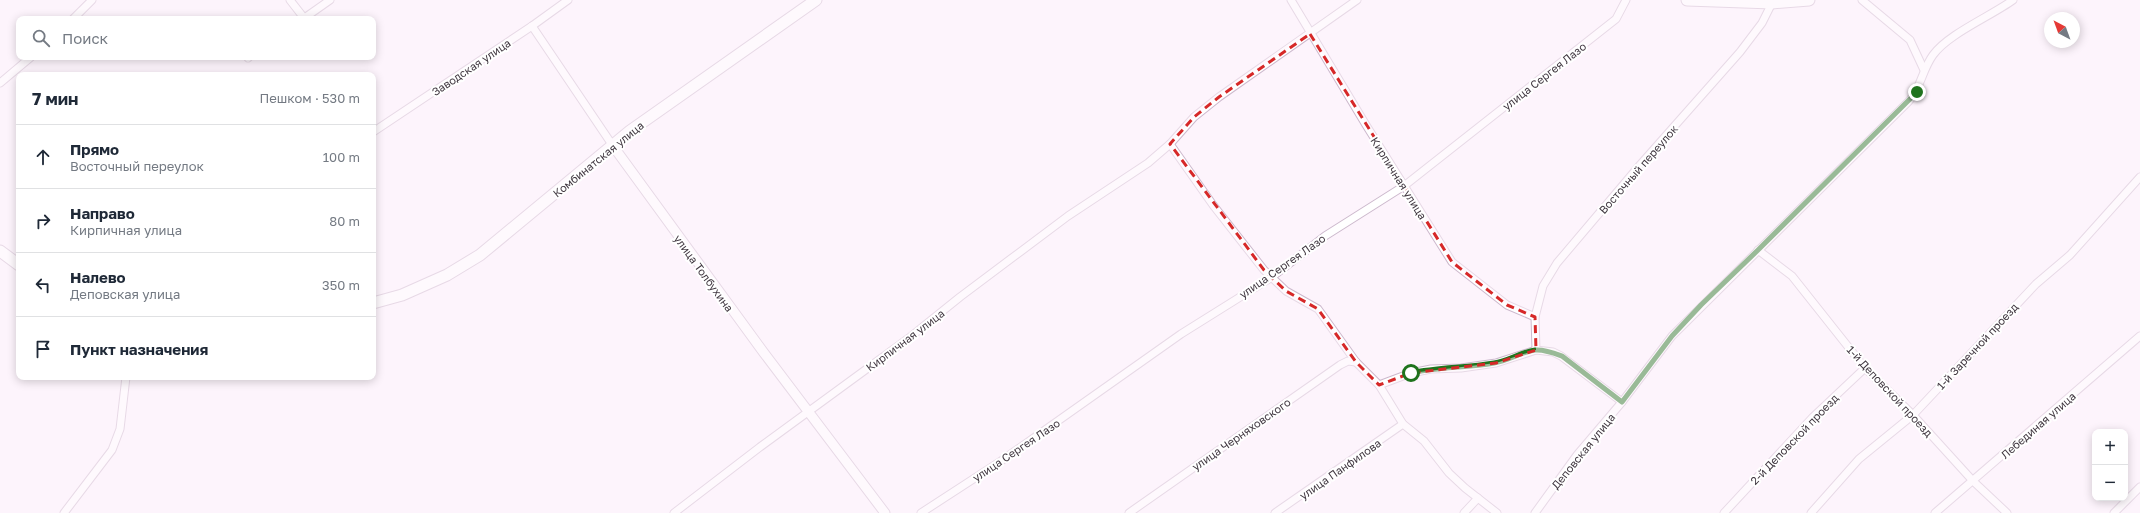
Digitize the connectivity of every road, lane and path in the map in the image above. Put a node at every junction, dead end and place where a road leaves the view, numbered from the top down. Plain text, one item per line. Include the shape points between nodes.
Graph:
1 (92, 0) edge
2 (290, 0) edge
3 (330, 0) edge
4 (568, 0) edge
5 (816, 0) edge
6 (1291, 0) edge
7 (1357, 0) edge
8 (1626, 0) edge
9 (1687, 0) edge
10 (1809, 0) edge
11 (1862, 0) edge
12 (2014, 0) edge
13 (1772, 3) junction
14 (76, 16) edge
15 (302, 16) edge
16 (307, 16) edge
17 (532, 26) junction
18 (1310, 34) junction
19 (27, 60) edge
20 (1924, 70) junction
21 (0, 83) edge
22 (376, 130) edge
23 (1170, 144) junction
24 (613, 146) junction
25 (2140, 177) edge
26 (1404, 186) junction
27 (1758, 250) junction
28 (0, 251) edge
29 (16, 263) edge
30 (1272, 277) junction
31 (376, 302) edge
32 (1535, 317) junction
33 (2140, 336) edge
34 (1536, 350) junction
35 (1356, 362) junction
36 (1865, 368) junction
37 (126, 380) edge
38 (1380, 385) junction
39 (1622, 402) junction
40 (809, 411) junction
41 (1913, 414) junction
42 (1403, 424) junction
43 (1973, 481) junction
44 (2140, 487) edge
45 (1478, 498) junction
46 (64, 513) edge
47 (674, 513) edge
48 (885, 513) edge
49 (921, 513) edge
50 (1129, 513) edge
51 (1276, 513) edge
52 (1464, 513) edge
53 (1497, 513) edge
54 (1535, 513) edge
55 (1724, 513) edge
56 (1811, 513) edge
57 (1935, 513) edge
58 (2007, 513) edge
59 (2114, 513) edge

1 - 14 street
2 - 15 street
3 - 16 street
4 - 17 street, Заводская улица
5 - 24 main road, Комбинатская улица via 630,131
6 - 18 street, Кирпичная улица
7 - 18 street
8 - 26 street, улица Сергея Лазо via 1616,19
9 - 13 main road
10 - 13 main road
11 - 20 street via 1910,40
12 - 20 street, Деповская улица via 1950,40 1933,54
13 - 32 street, Восточный переулок via 1762,23 1740,52 1557,264 1543,286
17 - 22 street, Заводская улица
17 - 24 street, улица Толбухина
18 - 23 street, Кирпичная улица via 1219,97 1194,117
18 - 26 street, Кирпичная улица
19 - 21 street
20 - 27 street, Деповская улица via 1917,92 1909,101
23 - 30 street via 1213,205
23 - 40 street, Кирпичная улица via 1138,171 1068,216
24 - 31 main road, Комбинатская улица via 480,255 446,275 402,295
24 - 40 street, улица Толбухина
25 - 41 street, 1-й Заречной проезд via 2070,255 2036,284
26 - 30 street, улица Сергея Лазо via 1325,236
26 - 32 street, Кирпичная улица via 1452,262 1507,305
27 - 36 street, 1-й Деповской проезд via 1792,276
27 - 39 street, Деповская улица via 1672,336
28 - 29 main road
30 - 35 street via 1286,291 1318,309
30 - 49 street, улица Сергея Лазо via 1181,334 1001,461
32 - 34 street
33 - 43 street, Лебединая улица
34 - 38 street via 1496,363 1411,373
34 - 39 street via 1562,356
35 - 38 street
35 - 50 street, улица Черняховского via 1348,361 1340,365
36 - 41 street, 1-й Деповской проезд
36 - 55 street, 2-й Деповской проезд via 1813,417
37 - 46 street via 120,429 112,450
38 - 42 street
39 - 54 street, Деповская улица via 1577,455
40 - 47 street, Кирпичная улица
40 - 48 street, улица Толбухина
41 - 43 street, 1-й Деповской проезд
41 - 56 street, 1-й Заречной проезд via 1859,459
42 - 45 street via 1424,441 1449,473
42 - 51 street, улица Панфилова
43 - 57 street, Лебединая улица
43 - 58 street, 1-й Деповской проезд
44 - 59 street
45 - 52 street
45 - 53 street

